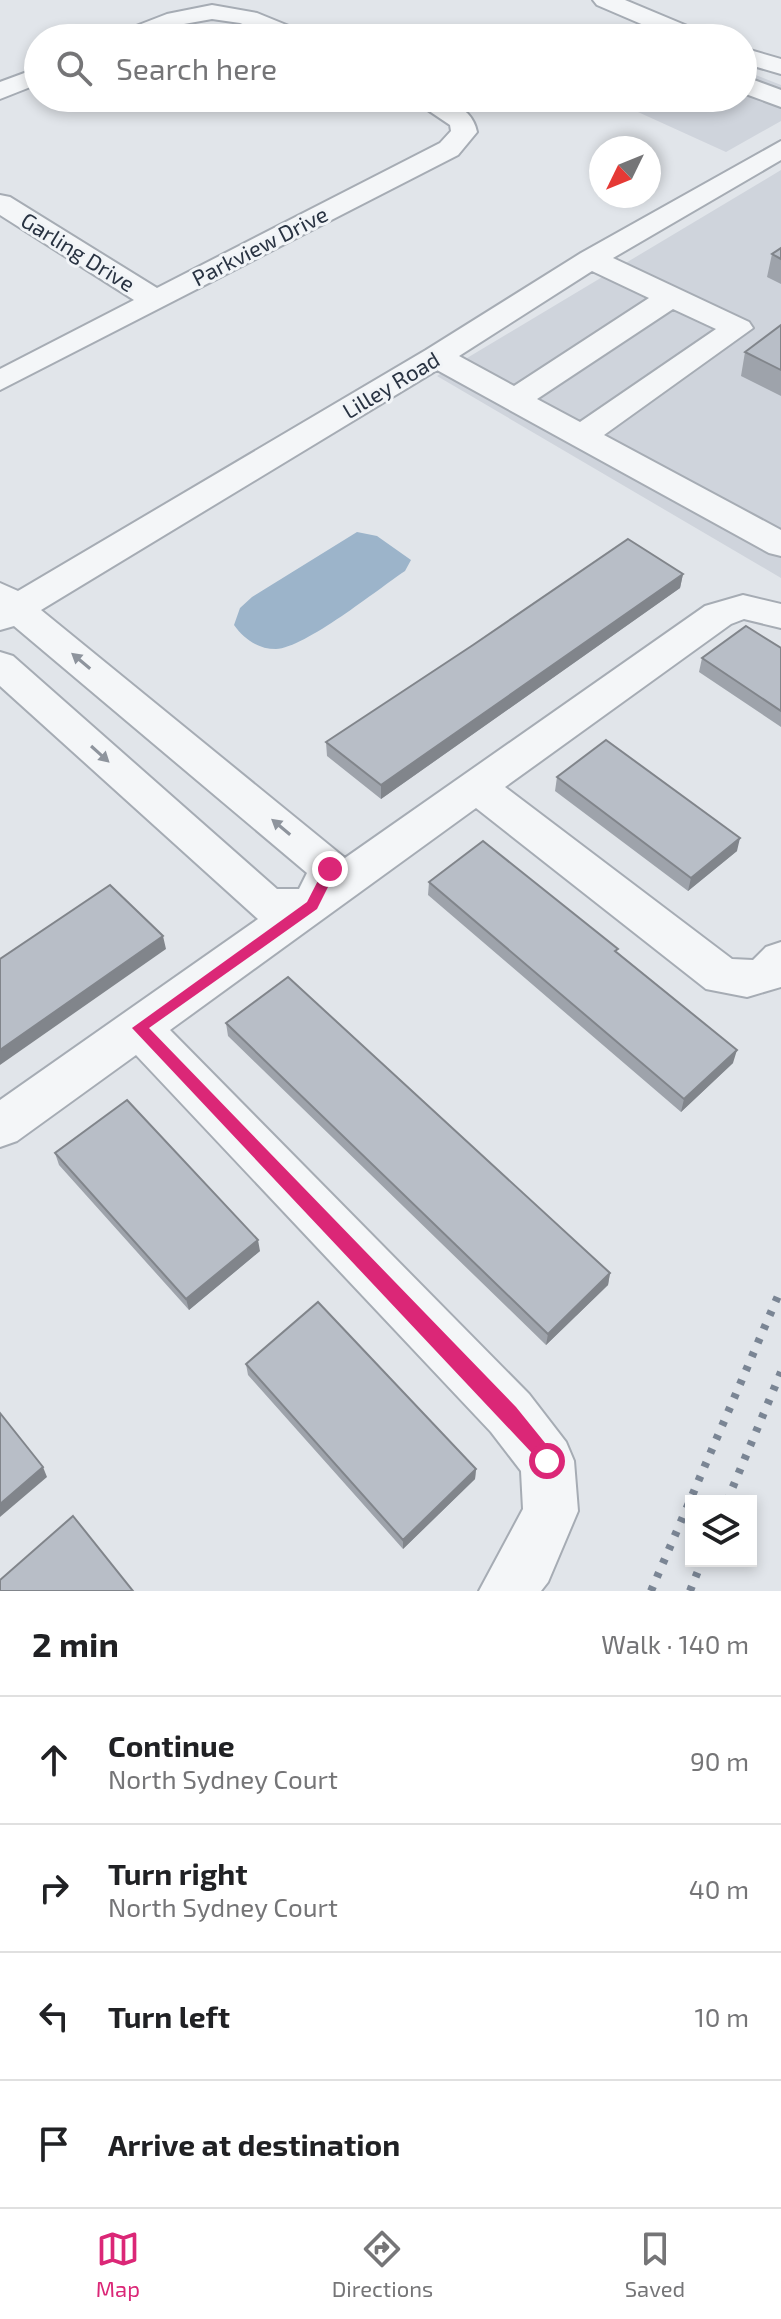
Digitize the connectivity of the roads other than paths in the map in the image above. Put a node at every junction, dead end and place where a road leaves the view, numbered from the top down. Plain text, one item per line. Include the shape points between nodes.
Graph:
1 (605, 0) edge
2 (161, 24) edge
3 (268, 24) edge
4 (662, 24) edge
5 (757, 59) edge
6 (781, 67) edge
7 (24, 81) edge
8 (757, 90) edge
9 (0, 91) edge
10 (781, 99) edge
11 (452, 112) edge
12 (781, 149) edge
13 (0, 203) edge
14 (591, 259) junction
15 (671, 297) junction
16 (155, 300) junction
17 (437, 357) junction
18 (0, 381) edge
19 (514, 400) junction
20 (581, 436) junction
21 (781, 545) edge
22 (6, 607) edge
23 (781, 616) edge
24 (0, 665) edge
25 (477, 787) junction
26 (312, 906) junction
27 (781, 960) edge
28 (139, 1028) junction
29 (0, 1126) edge
30 (507, 1591) edge

1 - 4 street
2 - 3 street via 218,10
5 - 6 street
7 - 9 street
8 - 10 street
11 - 16 street, Parkview Drive via 462,121 460,142
12 - 14 street, Lilley Road
13 - 16 street, Garling Drive
14 - 15 street
14 - 17 street, Lilley Road
15 - 19 street
15 - 20 street via 738,328
16 - 18 street, Parkview Drive
17 - 19 street
17 - 22 street, Lilley Road
19 - 20 street
20 - 21 street
26 -> 22 street via 330,869
23 - 25 street via 743,607 718,615
24 -> 26 street via 268,906
25 - 26 street
25 - 27 street via 721,976 754,981 775,970
26 - 28 street
28 - 29 street
28 - 30 street via 510,1413 547,1461 551,1511 528,1562

